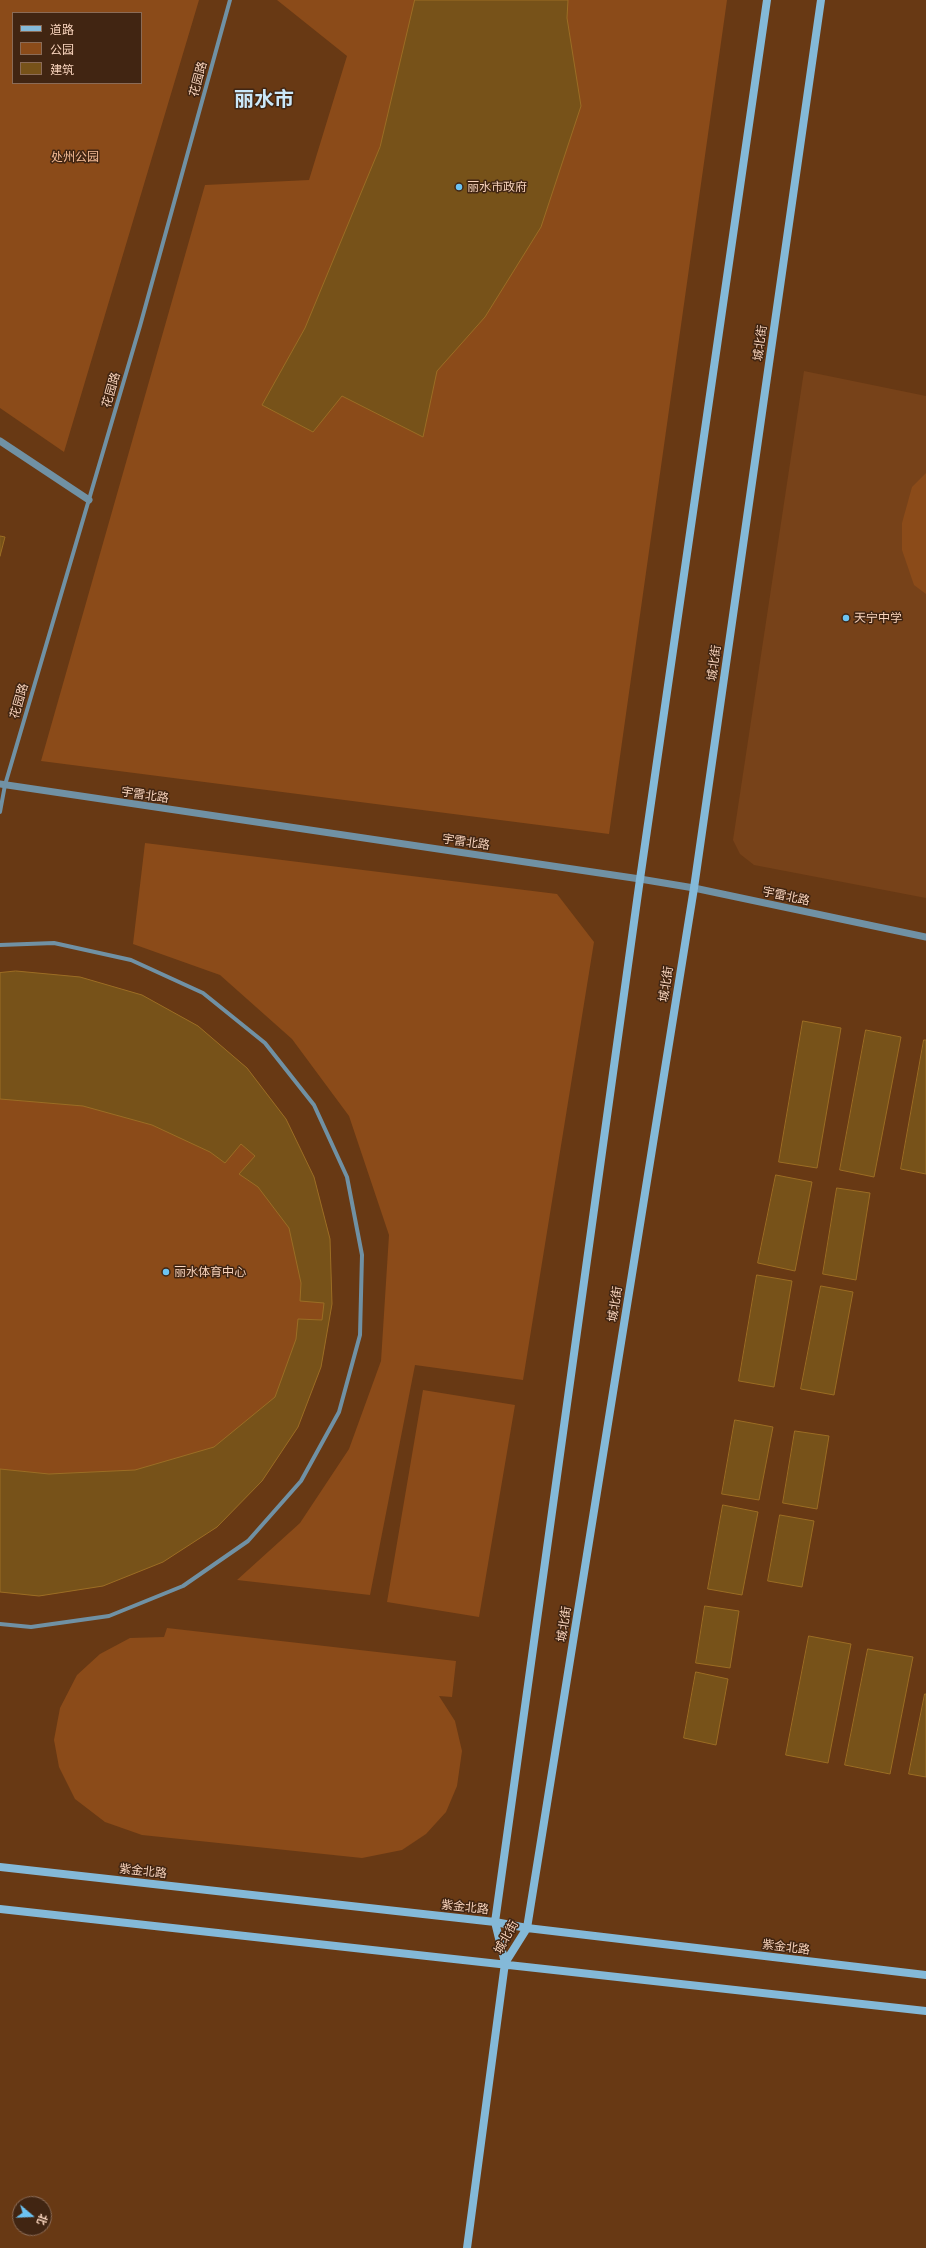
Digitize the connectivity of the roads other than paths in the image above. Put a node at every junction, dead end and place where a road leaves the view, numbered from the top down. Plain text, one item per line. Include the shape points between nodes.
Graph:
1 (230, 0) edge
2 (768, 0) edge
3 (821, 0) edge
4 (0, 441) edge
5 (89, 500) junction
6 (3, 784) edge
7 (0, 812) edge
8 (640, 879) junction
9 (694, 888) junction
10 (926, 937) edge
11 (0, 945) edge
12 (0, 1624) edge
13 (0, 1867) edge
14 (0, 1909) edge
15 (495, 1922) junction
16 (527, 1928) junction
17 (505, 1963) junction
18 (926, 1975) edge
19 (926, 2011) edge
20 (467, 2248) edge

1 - 5 street, 花园路
2 - 8 main road, 城北街
3 - 9 main road, 城北街
4 - 5 street
5 - 6 street, 花园路
6 - 7 street, 花园路
6 - 8 street, 宇雷北路
8 - 9 street, 宇雷北路
8 - 15 main road, 城北街
9 - 10 street, 宇雷北路
9 - 16 main road, 城北街
11 - 12 street via 54,943 132,960 203,993 265,1043 314,1105 347,1177 362,1255 360,1335 339,1412 301,1482 248,1541 183,1586 109,1616 31,1627
13 - 15 main road, 紫金北路
14 - 17 main road
15 - 16 main road, 紫金北路
15 - 17 main road, 城北街
16 - 17 main road, 城北街
16 - 18 main road, 紫金北路
17 - 19 main road
17 - 20 main road, 城北街

